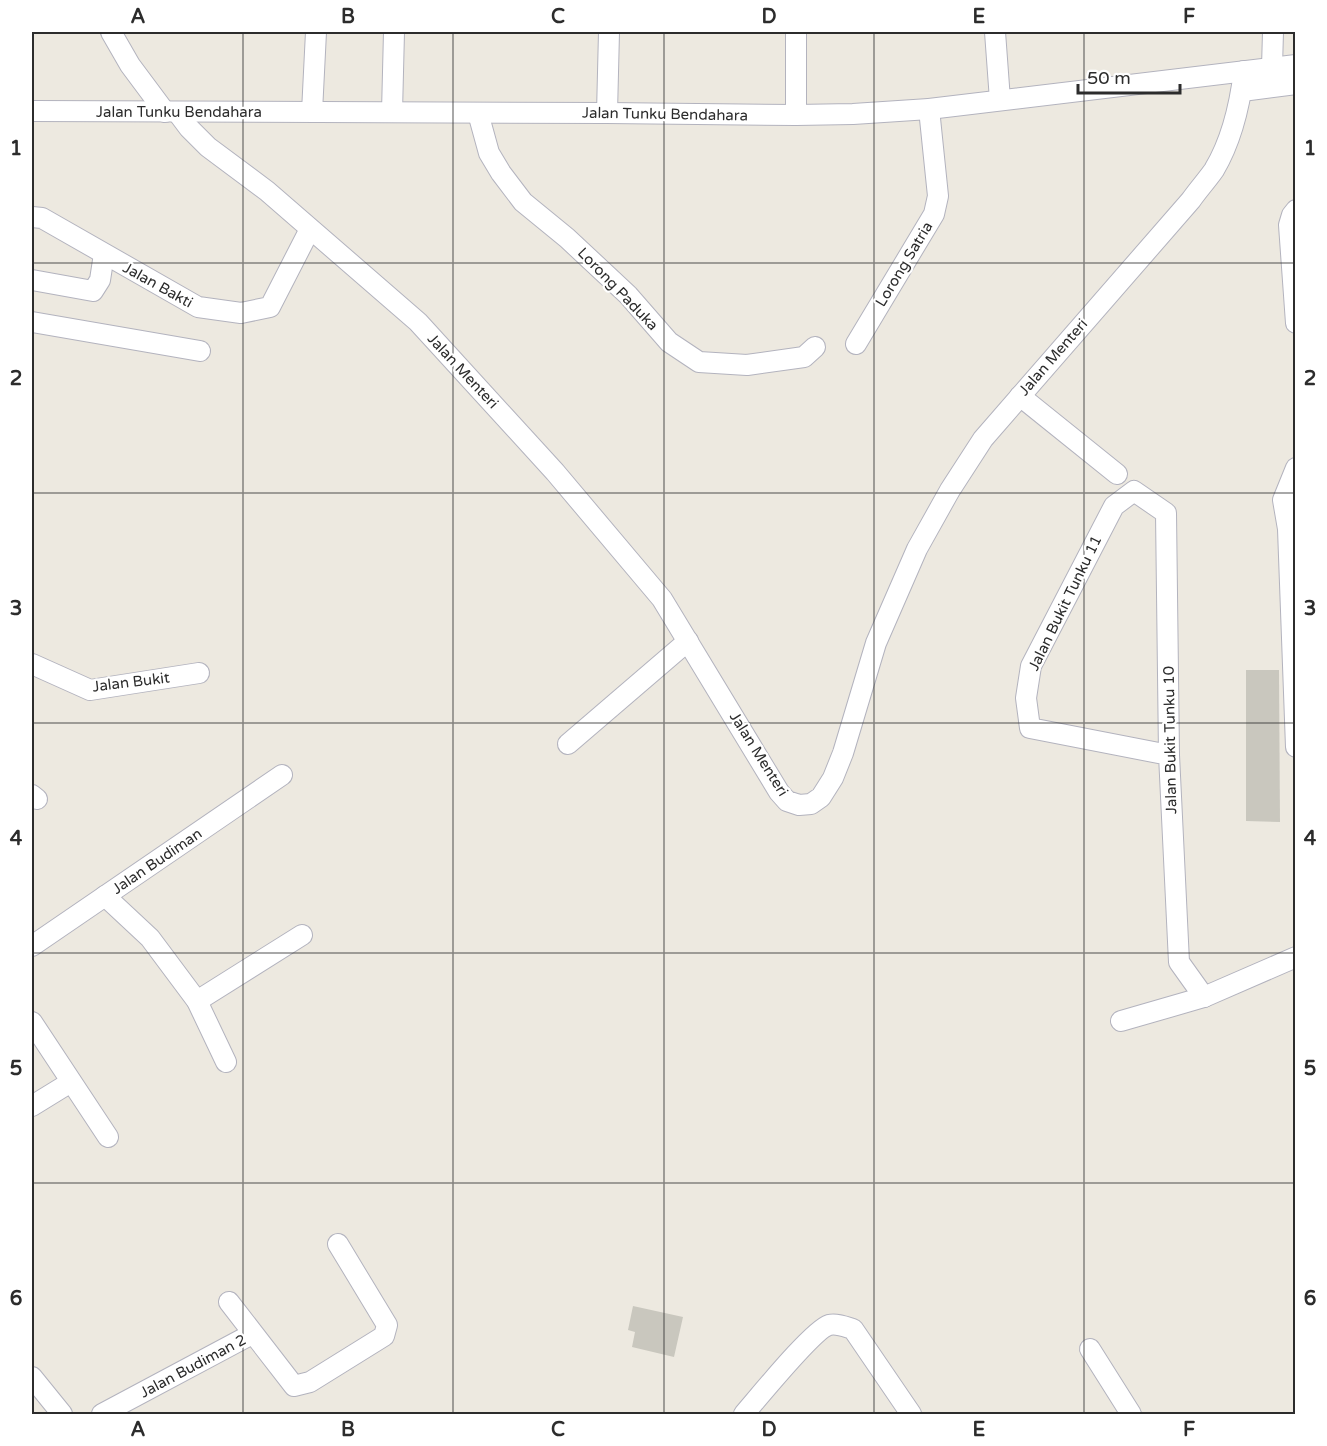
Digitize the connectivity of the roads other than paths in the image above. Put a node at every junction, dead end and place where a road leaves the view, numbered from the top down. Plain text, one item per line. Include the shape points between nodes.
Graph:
1 (111, 32) edge
2 (316, 32) edge
3 (394, 32) edge
4 (609, 32) edge
5 (796, 32) edge
6 (995, 32) edge
7 (1273, 32) edge
8 (1296, 65) edge
9 (1272, 67) junction
10 (1244, 71) junction
11 (1296, 84) edge
12 (1242, 91) junction
13 (1000, 100) junction
14 (929, 109) junction
15 (32, 111) edge
16 (171, 112) junction
17 (312, 112) junction
18 (392, 112) junction
19 (607, 112) junction
20 (478, 113) junction
21 (796, 115) junction
22 (1296, 210) edge
23 (32, 217) edge
24 (310, 229) junction
25 (104, 254) junction
26 (32, 280) edge
27 (32, 322) edge
28 (1296, 323) edge
29 (856, 344) dead end
30 (815, 347) dead end
31 (200, 351) dead end
32 (1020, 396) junction
33 (1295, 469) edge
34 (1117, 474) dead end
35 (1134, 491) joint
36 (688, 641) junction
37 (32, 664) edge
38 (199, 673) dead end
39 (568, 744) dead end
40 (1296, 747) edge
41 (1169, 755) junction
42 (282, 775) dead end
43 (105, 896) junction
44 (302, 935) dead end
45 (32, 946) edge
46 (1296, 957) edge
47 (1204, 997) junction
48 (197, 1001) junction
49 (1121, 1021) dead end
50 (32, 1022) edge
51 (226, 1062) dead end
52 (70, 1083) junction
53 (32, 1106) edge
54 (108, 1137) dead end
55 (338, 1244) dead end
56 (229, 1302) dead end
57 (252, 1334) junction
58 (1090, 1349) dead end
59 (32, 1377) edge
60 (62, 1414) edge
61 (102, 1414) edge
62 (744, 1414) edge
63 (911, 1414) edge
64 (1131, 1414) edge

1 - 16 street, Jalan Menteri via 130,65
2 - 17 street
3 - 18 street
4 - 19 street
5 - 21 street
6 - 13 street
7 - 9 street
8 - 9 street, Jalan Tunku Bendahara
9 - 10 street, Jalan Tunku Bendahara
10 - 12 street, Jalan Menteri
10 - 13 street, Jalan Tunku Bendahara
11 - 12 street
12 - 32 street, Jalan Menteri via 1224,151 1213,171
13 - 14 street, Jalan Tunku Bendahara
14 - 21 street, Jalan Tunku Bendahara
14 - 29 street, Lorong Satria via 938,196 934,214
15 - 16 street, Jalan Tunku Bendahara
16 - 17 street, Jalan Tunku Bendahara
16 - 24 street, Jalan Menteri
17 - 18 street, Jalan Tunku Bendahara
18 - 20 street, Jalan Tunku Bendahara
19 - 20 street, Jalan Tunku Bendahara
19 - 21 street, Jalan Tunku Bendahara
20 - 30 street, Lorong Paduka via 489,153 523,202 628,295 669,342 699,362 747,365 804,357
22 - 28 street via 1289,225
23 - 25 street, Jalan Bakti via 42,218
24 - 25 street, Jalan Bakti via 270,307 241,313 198,307
24 - 36 street, Jalan Menteri via 418,322 617,544
25 - 26 street, Jalan Bakti via 100,280 93,291
27 - 31 street
32 - 34 street
32 - 36 street, Jalan Menteri via 983,439 917,549 876,644 833,778 811,804 788,801 779,792
33 - 40 street via 1283,500 1288,529
35 - 41 street, Jalan Bukit Tunku 10 via 1166,513
35 - 41 street, Jalan Bukit Tunku 11 via 1114,506 1031,666 1026,698 1030,728
36 - 39 street
37 - 38 street, Jalan Bukit via 90,690
41 - 47 street, Jalan Bukit Tunku 10 via 1179,962
42 - 43 street, Jalan Budiman
43 - 45 street, Jalan Budiman
43 - 48 street via 150,938
44 - 48 street
46 - 47 street
47 - 49 street
48 - 51 street
50 - 52 street
52 - 53 street
52 - 54 street
55 - 57 street via 387,1325 384,1336 310,1382 294,1386
56 - 57 street
57 - 61 street, Jalan Budiman 2
58 - 64 street
59 - 60 street
62 - 63 street via 829,1325 853,1329

